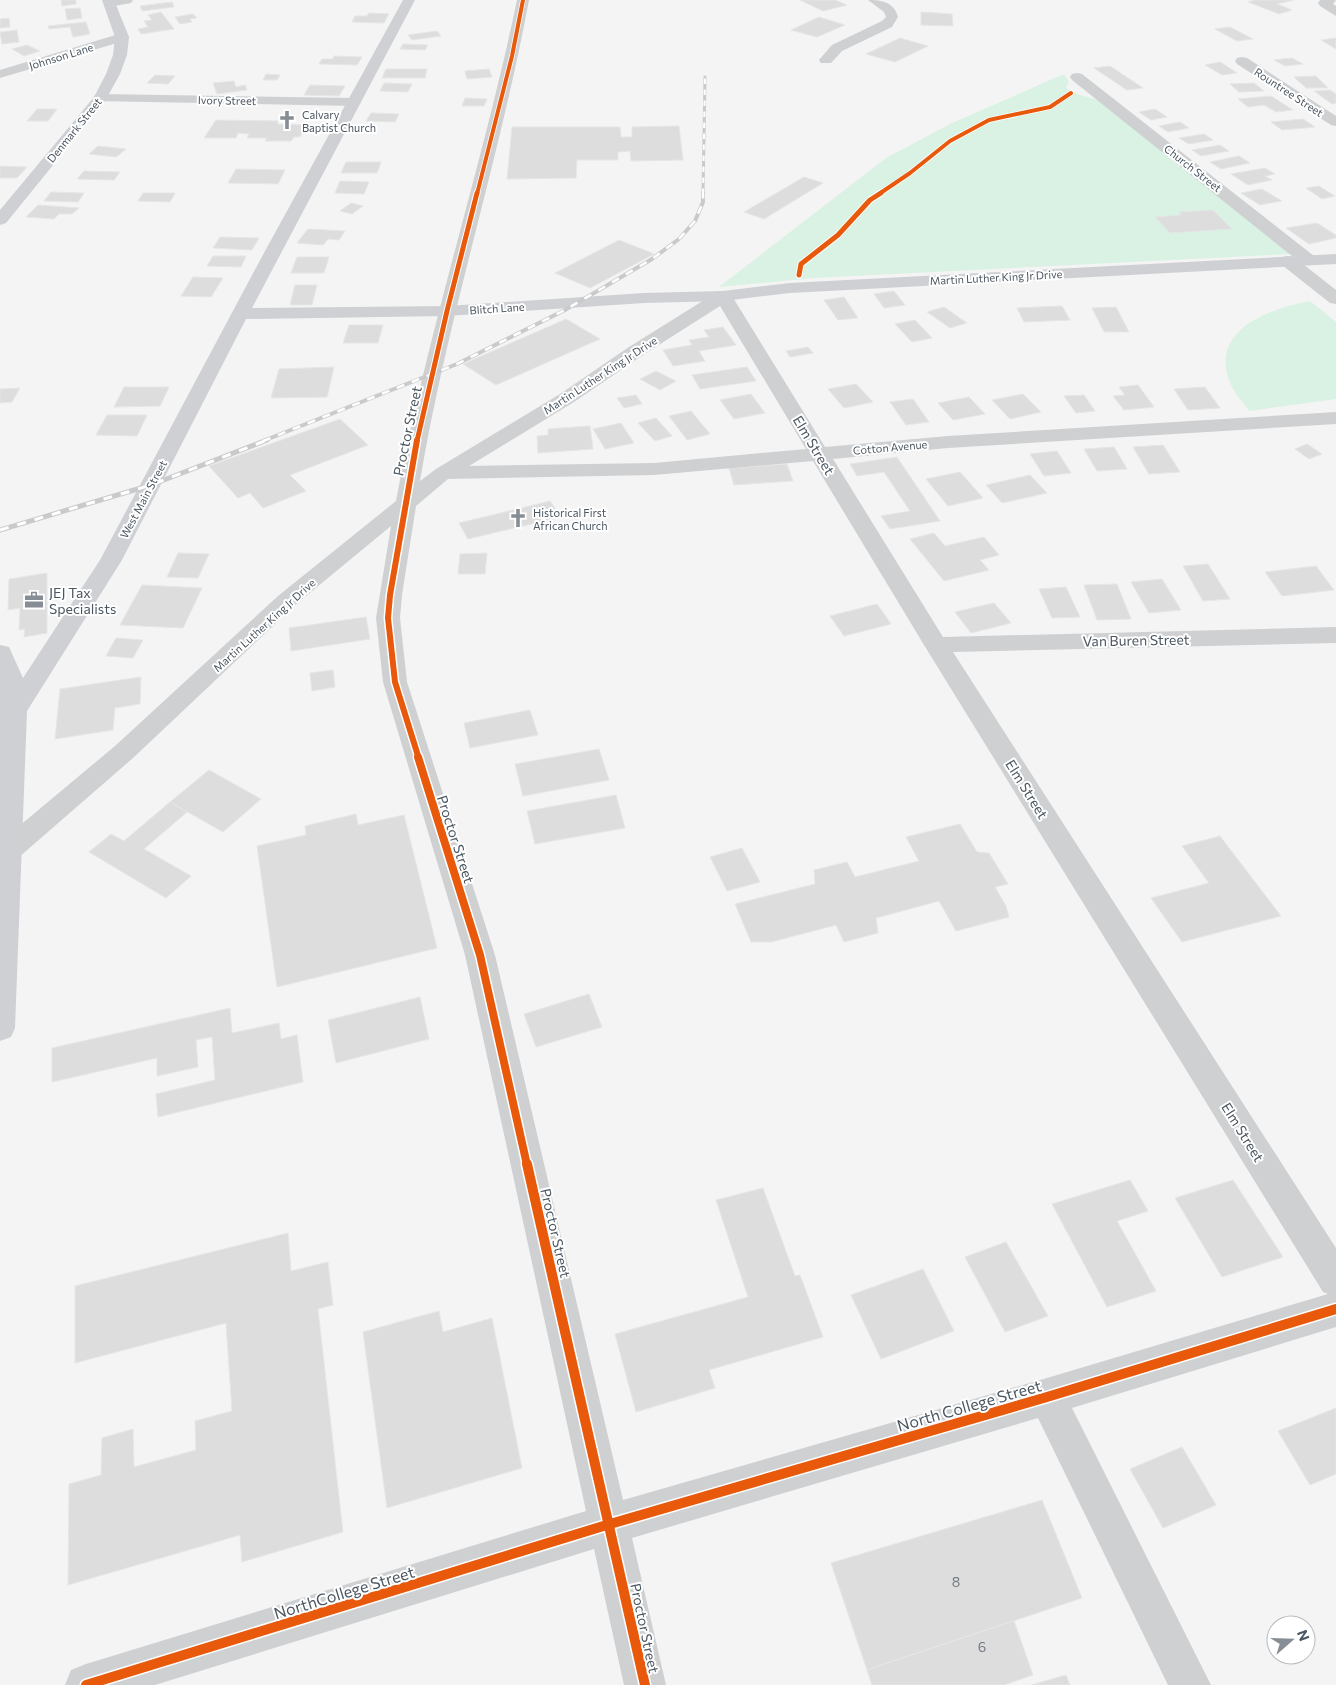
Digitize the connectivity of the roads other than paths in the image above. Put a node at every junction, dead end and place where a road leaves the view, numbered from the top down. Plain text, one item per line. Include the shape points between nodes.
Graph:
1 (127, 0) edge
2 (410, 0) edge
3 (523, 0) edge
4 (874, 0) edge
5 (109, 1) edge
6 (1327, 1) edge
7 (1336, 12) edge
8 (122, 38) junction
9 (826, 60) dead end
10 (1242, 62) dead end
11 (3, 70) edge
12 (1077, 76) dead end
13 (100, 98) junction
14 (354, 102) junction
15 (1336, 122) edge
16 (0, 220) edge
17 (1336, 259) edge
18 (1308, 260) junction
19 (1288, 261) junction
20 (723, 296) junction
21 (1336, 299) edge
22 (446, 311) junction
23 (242, 314) junction
24 (1336, 418) edge
25 (819, 453) junction
26 (443, 472) junction
27 (405, 503) junction
28 (1336, 635) edge
29 (936, 644) junction
30 (0, 653) edge
31 (14, 711) junction
32 (5, 823) edge
33 (8, 851) junction
34 (0, 1028) edge
35 (1336, 1280) edge
36 (1336, 1309) edge
37 (1047, 1397) junction
38 (610, 1524) junction
39 (86, 1685) edge
40 (645, 1685) edge
41 (1190, 1685) edge

1 - 5 street
2 - 14 street, West Main Street
3 - 22 street, Proctor Street via 512,56
4 - 9 street via 890,10 892,17 887,24 838,48
5 - 8 street
6 - 7 street
8 - 11 street, Johnson Lane
8 - 13 street, Denmark Street via 120,55
10 - 15 street, Rountree Street
12 - 18 street, Church Street
13 - 14 street, Ivory Street
13 - 16 street, Denmark Street
14 - 23 street, West Main Street
17 - 18 street, Martin Luther King Jr Drive
18 - 19 street, Martin Luther King Jr Drive
19 - 20 street, Martin Luther King Jr Drive via 800,287
19 - 21 street
20 - 22 street, Blitch Lane
20 - 25 street, Elm Street
20 - 26 street, Martin Luther King Jr Drive via 567,398
22 - 23 street, Blitch Lane
22 - 27 street, Proctor Street
23 - 31 street, West Main Street via 110,560
24 - 25 street, Cotton Avenue
25 - 26 street, Cotton Avenue via 654,469
25 - 29 street, Elm Street
26 - 27 street, Martin Luther King Jr Drive
27 - 33 street, Martin Luther King Jr Drive via 286,602 116,759
27 - 38 street, Proctor Street via 388,618 394,682 480,955
28 - 29 street, Van Buren Street
29 - 35 street, Elm Street
30 - 31 street via 10,671
31 - 32 street
32 - 33 street
33 - 34 street
36 - 37 street, North College Street
37 - 38 street, North College Street
37 - 41 street
38 - 39 street, NorthCollege Street
38 - 40 street, Proctor Street

